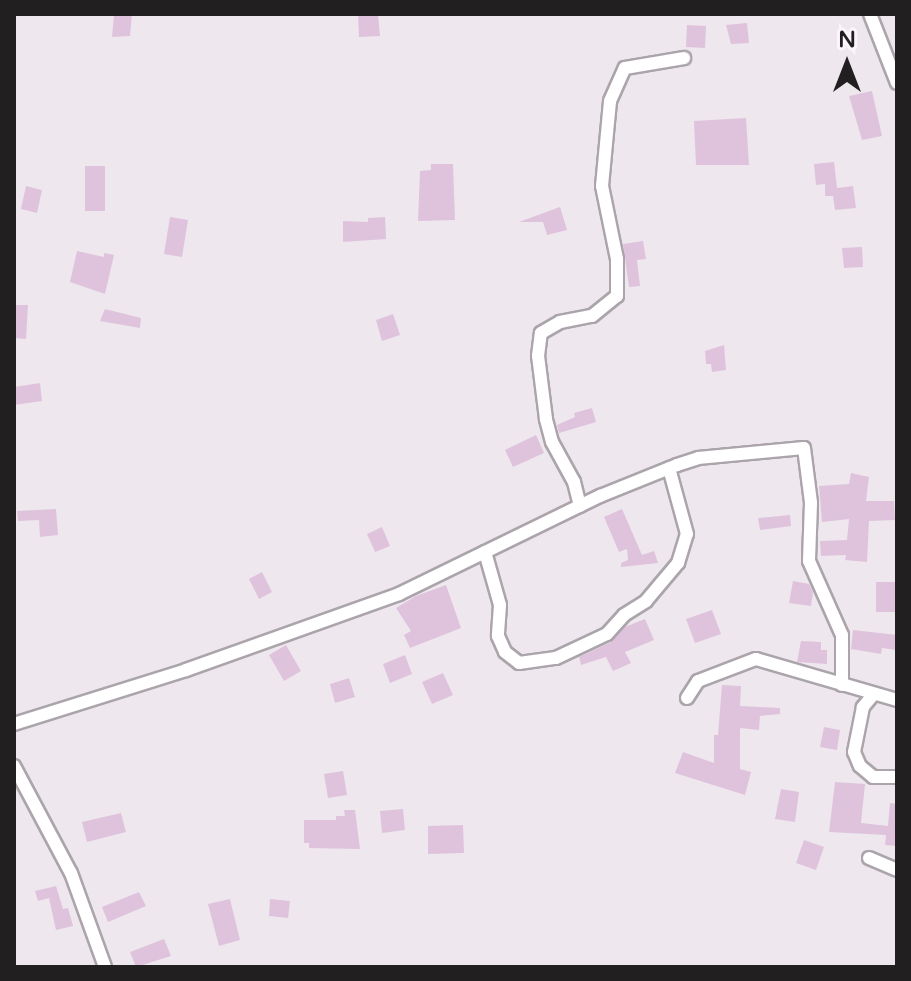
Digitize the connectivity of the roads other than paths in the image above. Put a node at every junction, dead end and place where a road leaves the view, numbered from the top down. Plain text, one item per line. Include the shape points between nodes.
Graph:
1 (870, 14) edge
2 (684, 58) dead end
3 (897, 83) edge
4 (669, 468) junction
5 (580, 506) junction
6 (485, 552) junction
7 (842, 685) junction
8 (873, 695) junction
9 (687, 698) dead end
10 (897, 700) edge
11 (14, 724) edge
12 (14, 766) edge
13 (897, 777) edge
14 (869, 858) dead end
15 (897, 870) edge
16 (105, 967) edge

1 - 3 street
2 - 5 street via 625,68 610,101 602,186 617,259 617,296 592,316 560,322 541,333 538,356 546,419
4 - 5 street
4 - 6 street via 687,534 678,563 646,601 607,634 556,658 519,663 505,652 498,636 500,605
4 - 7 street via 698,458 804,448 811,503 809,561 840,627
5 - 6 street
6 - 11 street via 399,594
7 - 8 street
7 - 9 street via 756,659 698,681
8 - 10 street
8 - 13 street via 863,707 854,752 873,777
12 - 16 street via 71,873
14 - 15 street

